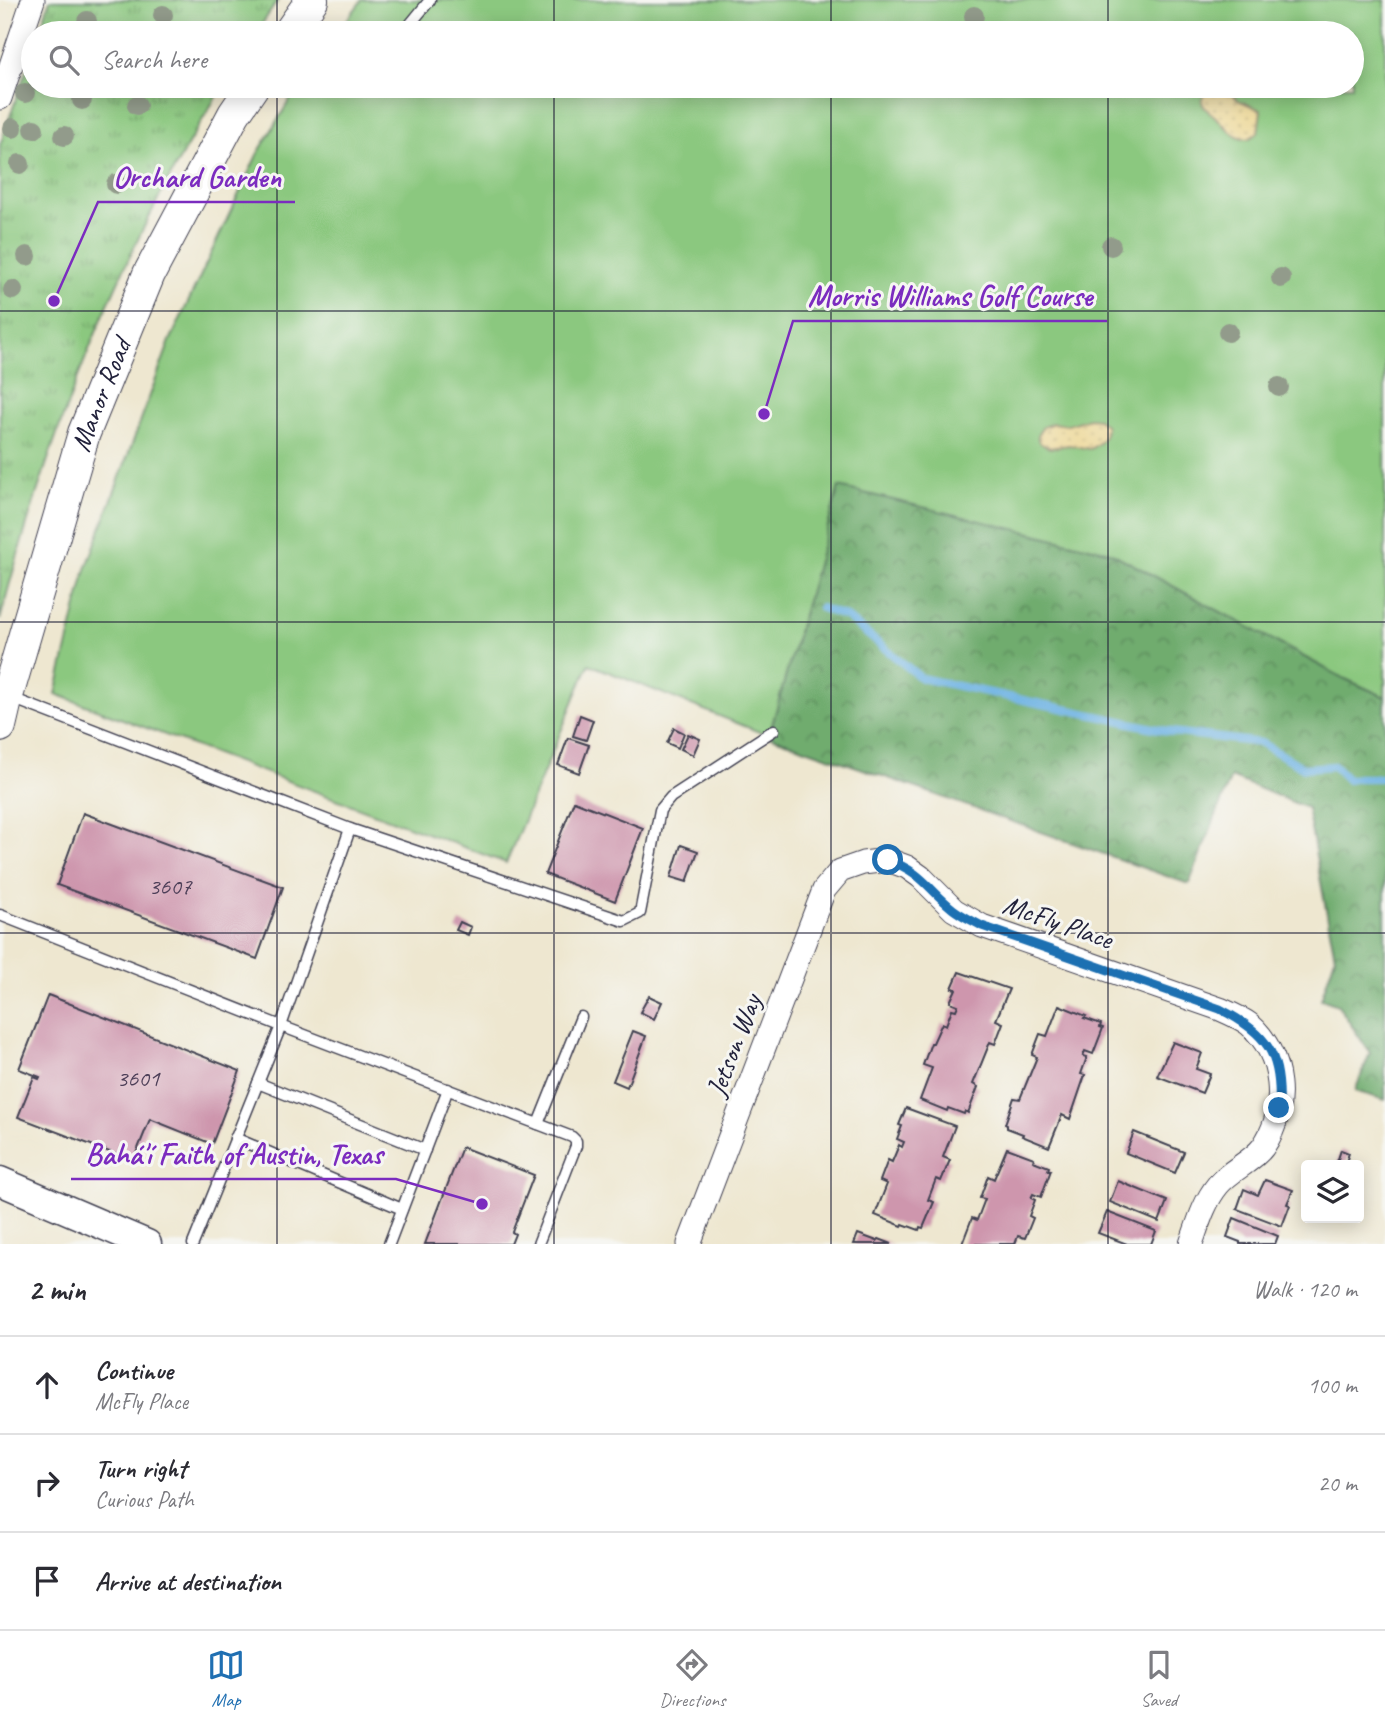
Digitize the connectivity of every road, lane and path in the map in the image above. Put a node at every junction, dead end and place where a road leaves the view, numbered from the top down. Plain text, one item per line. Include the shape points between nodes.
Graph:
1 (33, 0) edge
2 (430, 0) edge
3 (26, 21) edge
4 (413, 21) edge
5 (21, 36) edge
6 (0, 98) edge
7 (245, 98) edge
8 (7, 696) junction
9 (0, 726) edge
10 (774, 730) dead end
11 (350, 829) junction
12 (840, 871) joint
13 (0, 915) edge
14 (581, 1017) dead end
15 (281, 1026) junction
16 (258, 1083) junction
17 (448, 1090) junction
18 (538, 1124) junction
19 (235, 1138) junction
20 (425, 1150) junction
21 (0, 1181) edge
22 (402, 1209) junction
23 (147, 1244) edge
24 (192, 1244) edge
25 (389, 1244) edge
26 (538, 1244) edge
27 (689, 1244) edge
28 (1191, 1244) edge

1 - 3 street
2 - 4 lane
5 - 6 street
7 - 8 main road, Manor Road via 149,274 84,433
8 - 9 main road, Manor Road
8 - 11 lane
10 - 11 lane via 671,797 660,810 640,913 624,921
11 - 15 lane
12 - 27 street, Jetson Way via 824,890
12 - 28 street, McFly Place via 888,860 907,867 954,910 982,926 1220,1009 1247,1023 1264,1040 1280,1083 1279,1108 1261,1149 1219,1183
13 - 15 lane
14 - 18 lane
15 - 16 lane
15 - 17 lane
16 - 19 lane
16 - 20 lane
17 - 18 lane
17 - 20 lane
18 - 26 lane via 576,1141
19 - 22 lane
19 - 24 lane
20 - 22 lane
21 - 23 street
22 - 25 lane

